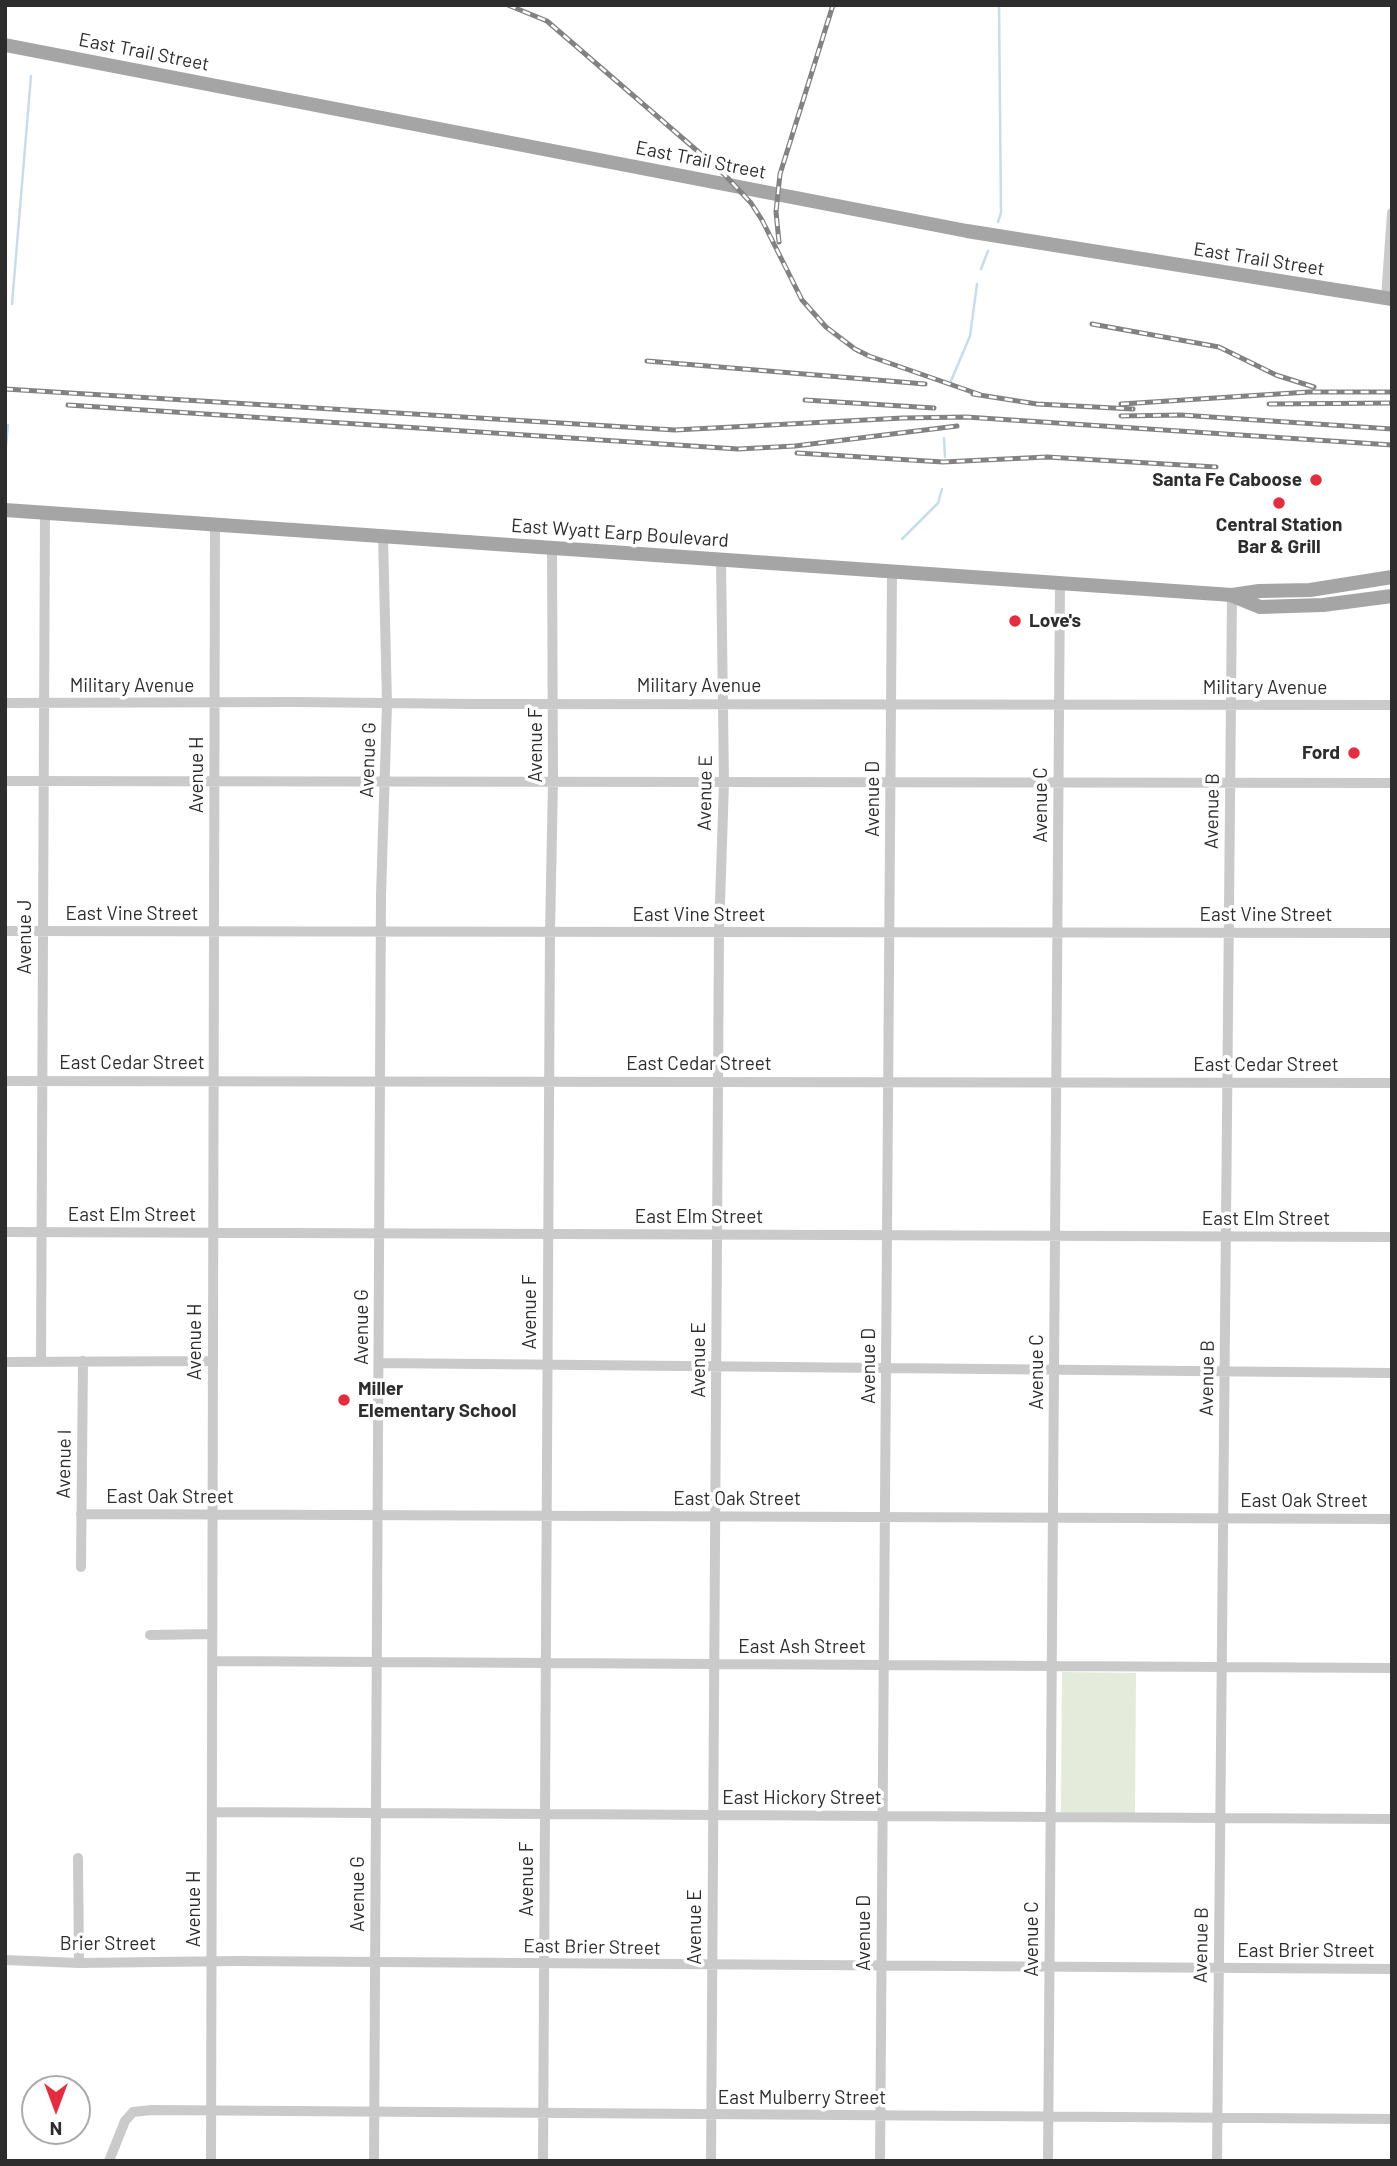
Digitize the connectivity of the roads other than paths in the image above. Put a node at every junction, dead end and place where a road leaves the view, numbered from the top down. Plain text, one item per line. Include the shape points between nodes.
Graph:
1 (5, 45) edge
2 (1392, 213) edge
3 (1389, 299) edge
4 (5, 510) edge
5 (45, 512) junction
6 (215, 524) junction
7 (383, 536) junction
8 (552, 548) junction
9 (721, 560) junction
10 (892, 572) junction
11 (1392, 577) edge
12 (1060, 583) junction
13 (1232, 595) junction
14 (1392, 596) edge
15 (5, 703) edge
16 (44, 703) junction
17 (214, 703) junction
18 (723, 703) junction
19 (387, 704) junction
20 (553, 704) junction
21 (891, 704) junction
22 (1059, 705) junction
23 (1231, 705) junction
24 (1392, 705) edge
25 (5, 781) edge
26 (43, 781) junction
27 (214, 781) junction
28 (554, 781) junction
29 (891, 782) junction
30 (1059, 782) junction
31 (1230, 782) junction
32 (385, 783) junction
33 (724, 783) junction
34 (1392, 783) edge
35 (5, 931) edge
36 (43, 932) junction
37 (214, 932) junction
38 (381, 932) junction
39 (550, 932) junction
40 (719, 932) junction
41 (889, 932) junction
42 (1058, 933) junction
43 (1228, 933) junction
44 (1392, 933) edge
45 (5, 1080) edge
46 (42, 1081) junction
47 (214, 1081) junction
48 (380, 1081) junction
49 (549, 1081) junction
50 (718, 1082) junction
51 (888, 1082) junction
52 (1056, 1082) junction
53 (1227, 1082) junction
54 (1392, 1083) edge
55 (5, 1233) edge
56 (42, 1233) junction
57 (213, 1233) junction
58 (380, 1234) junction
59 (548, 1234) junction
60 (717, 1235) junction
61 (887, 1236) junction
62 (1055, 1236) junction
63 (1226, 1237) junction
64 (1392, 1237) edge
65 (83, 1361) junction
66 (213, 1361) junction
67 (5, 1362) edge
68 (41, 1362) junction
69 (379, 1363) junction
70 (548, 1364) junction
71 (716, 1366) junction
72 (886, 1368) junction
73 (1054, 1370) junction
74 (1224, 1372) junction
75 (1392, 1373) edge
76 (81, 1514) junction
77 (212, 1515) junction
78 (378, 1515) junction
79 (547, 1516) junction
80 (715, 1517) junction
81 (885, 1517) junction
82 (1053, 1518) junction
83 (1223, 1518) junction
84 (1392, 1519) edge
85 (80, 1567) dead end
86 (212, 1634) junction
87 (150, 1635) dead end
88 (212, 1661) junction
89 (377, 1662) junction
90 (546, 1663) junction
91 (714, 1664) junction
92 (884, 1665) junction
93 (1052, 1666) junction
94 (1221, 1667) junction
95 (1392, 1668) edge
96 (212, 1812) junction
97 (376, 1813) junction
98 (545, 1814) junction
99 (713, 1815) junction
100 (883, 1816) junction
101 (1051, 1817) junction
102 (1220, 1818) junction
103 (1392, 1819) edge
104 (78, 1858) dead end
105 (5, 1960) edge
106 (211, 1962) junction
107 (376, 1962) junction
108 (79, 1963) junction
109 (544, 1964) junction
110 (712, 1965) junction
111 (882, 1965) junction
112 (1050, 1967) junction
113 (1218, 1968) junction
114 (1392, 1969) edge
115 (211, 2111) junction
116 (375, 2112) junction
117 (543, 2113) junction
118 (711, 2115) junction
119 (881, 2116) junction
120 (1049, 2117) junction
121 (1217, 2118) junction
122 (1392, 2119) edge
123 (109, 2161) edge
124 (211, 2161) edge
125 (374, 2161) edge
126 (543, 2161) edge
127 (711, 2161) edge
128 (880, 2161) edge
129 (1048, 2161) edge
130 (1217, 2161) edge

1 - 3 main road, East Trail Street via 967,231
2 - 3 street
4 - 5 main road, East Wyatt Earp Boulevard
5 - 6 main road, East Wyatt Earp Boulevard
5 - 16 street, Avenue J
6 - 7 main road, East Wyatt Earp Boulevard
6 - 17 street, Avenue H
7 - 8 main road, East Wyatt Earp Boulevard
7 - 19 street, Avenue G
8 - 9 main road, East Wyatt Earp Boulevard
8 - 20 street, Avenue F
9 - 10 main road, East Wyatt Earp Boulevard
9 - 18 street, Avenue E
10 - 12 main road, East Wyatt Earp Boulevard
10 - 21 street, Avenue D
11 - 13 main road, East Wyatt Earp Boulevard via 1310,590
12 - 13 main road, East Wyatt Earp Boulevard
12 - 22 street, Avenue C
13 - 14 main road, East Wyatt Earp Boulevard via 1260,607
13 - 23 street, Avenue B
15 - 16 street, Military Avenue
16 - 17 street, Military Avenue
16 - 26 street, Avenue J
17 - 19 street, Military Avenue
17 - 27 street, Avenue H
18 - 20 street, Military Avenue
18 - 21 street, Military Avenue
18 - 33 street, Avenue E
19 - 20 street, Military Avenue
19 - 32 street, Avenue G
20 - 28 street, Avenue F
21 - 22 street, Military Avenue
21 - 29 street, Avenue D
22 - 23 street, Military Avenue
22 - 30 street, Avenue C
23 - 24 street, Military Avenue
23 - 31 street, Avenue B
25 - 26 street
26 - 27 street
26 - 36 street, Avenue J
27 - 32 street
27 - 37 street, Avenue H
28 - 32 street
28 - 33 street
28 - 39 street, Avenue F
29 - 30 street
29 - 33 street
29 - 41 street, Avenue D
30 - 31 street
30 - 42 street, Avenue C
31 - 34 street
31 - 43 street, Avenue B
32 - 38 street, Avenue G
33 - 40 street, Avenue E
35 - 36 street, East Vine Street
36 - 37 street, East Vine Street
36 - 46 street, Avenue J
37 - 38 street, East Vine Street
37 - 47 street, Avenue H
38 - 39 street, East Vine Street
38 - 48 street, Avenue G
39 - 40 street, East Vine Street
39 - 49 street, Avenue F
40 - 41 street, East Vine Street
40 - 50 street, Avenue E
41 - 42 street, East Vine Street
41 - 51 street, Avenue D
42 - 43 street, East Vine Street
42 - 52 street, Avenue C
43 - 44 street, East Vine Street
43 - 53 street, Avenue B
45 - 46 street, East Cedar Street
46 - 47 street, East Cedar Street
46 - 56 street, Avenue J
47 - 48 street, East Cedar Street
47 - 57 street, Avenue H
48 - 49 street, East Cedar Street
48 - 58 street, Avenue G
49 - 50 street, East Cedar Street
49 - 59 street, Avenue F
50 - 51 street, East Cedar Street
50 - 60 street, Avenue E
51 - 52 street, East Cedar Street
51 - 61 street, Avenue D
52 - 53 street, East Cedar Street
52 - 62 street, Avenue C
53 - 54 street, East Cedar Street
53 - 63 street, Avenue B
55 - 56 street, East Elm Street
56 - 57 street, East Elm Street
56 - 68 street, Avenue J
57 - 58 street, East Elm Street
57 - 66 street, Avenue H
58 - 59 street, East Elm Street
58 - 69 street, Avenue G
59 - 60 street, East Elm Street
59 - 70 street, Avenue F
60 - 61 street, East Elm Street
60 - 71 street, Avenue E
61 - 62 street, East Elm Street
61 - 72 street, Avenue D
62 - 63 street, East Elm Street
62 - 73 street, Avenue C
63 - 64 street, East Elm Street
63 - 74 street, Avenue B
65 - 66 street
65 - 68 street
65 - 76 street, Avenue I
66 - 77 street, Avenue H
67 - 68 street
69 - 70 street
69 - 78 street, Avenue G
70 - 71 street
70 - 79 street, Avenue F
71 - 72 street
71 - 80 street, Avenue E
72 - 73 street
72 - 81 street, Avenue D
73 - 74 street
73 - 82 street, Avenue C
74 - 75 street
74 - 83 street, Avenue B
76 - 77 street, East Oak Street
76 - 85 street, Avenue I
77 - 78 street, East Oak Street
77 - 86 street, Avenue H
78 - 79 street, East Oak Street
78 - 89 street, Avenue G
79 - 80 street, East Oak Street
79 - 90 street, Avenue F
80 - 81 street, East Oak Street
80 - 91 street, Avenue E
81 - 82 street, East Oak Street
81 - 92 street, Avenue D
82 - 83 street, East Oak Street
82 - 93 street, Avenue C
83 - 84 street, East Oak Street
83 - 94 street, Avenue B
86 - 87 street
86 - 88 street, Avenue H
88 - 89 street, East Ash Street
88 - 96 street, Avenue H
89 - 90 street, East Ash Street
89 - 97 street, Avenue G
90 - 91 street, East Ash Street
90 - 98 street, Avenue F
91 - 92 street, East Ash Street
91 - 99 street, Avenue E
92 - 93 street, East Ash Street
92 - 100 street, Avenue D
93 - 94 street, East Ash Street
93 - 101 street, Avenue C
94 - 95 street, East Ash Street
94 - 102 street, Avenue B
96 - 97 street, East Hickory Street
96 - 106 street, Avenue H
97 - 98 street, East Hickory Street
97 - 107 street, Avenue G
98 - 99 street, East Hickory Street
98 - 109 street, Avenue F
99 - 100 street, East Hickory Street
99 - 110 street, Avenue E
100 - 101 street, East Hickory Street
100 - 111 street, Avenue D
101 - 102 street, East Hickory Street
101 - 112 street, Avenue C
102 - 103 street, East Hickory Street
102 - 113 street, Avenue B
104 - 108 street
105 - 108 street, Brier Street
106 - 107 street, East Brier Street
106 - 108 street, Brier Street
106 - 115 street, Avenue H
107 - 109 street, East Brier Street
107 - 116 street, Avenue G
109 - 110 street, East Brier Street
109 - 117 street, Avenue F
110 - 111 street, East Brier Street
110 - 118 street, Avenue E
111 - 112 street, East Brier Street
111 - 119 street, Avenue D
112 - 113 street, East Brier Street
112 - 120 street, Avenue C
113 - 114 street, East Brier Street
113 - 121 street, Avenue B
115 - 116 street, East Mulberry Street
115 - 123 street, East Mulberry Street via 133,2112
115 - 124 street, Avenue H
116 - 117 street, East Mulberry Street
116 - 125 street, Avenue G
117 - 118 street, East Mulberry Street
117 - 126 street, Avenue F
118 - 119 street, East Mulberry Street
118 - 127 street, Avenue E
119 - 120 street, East Mulberry Street
119 - 128 street, Avenue D
120 - 121 street, East Mulberry Street
120 - 129 street, Avenue C
121 - 122 street, East Mulberry Street
121 - 130 street, Avenue B

